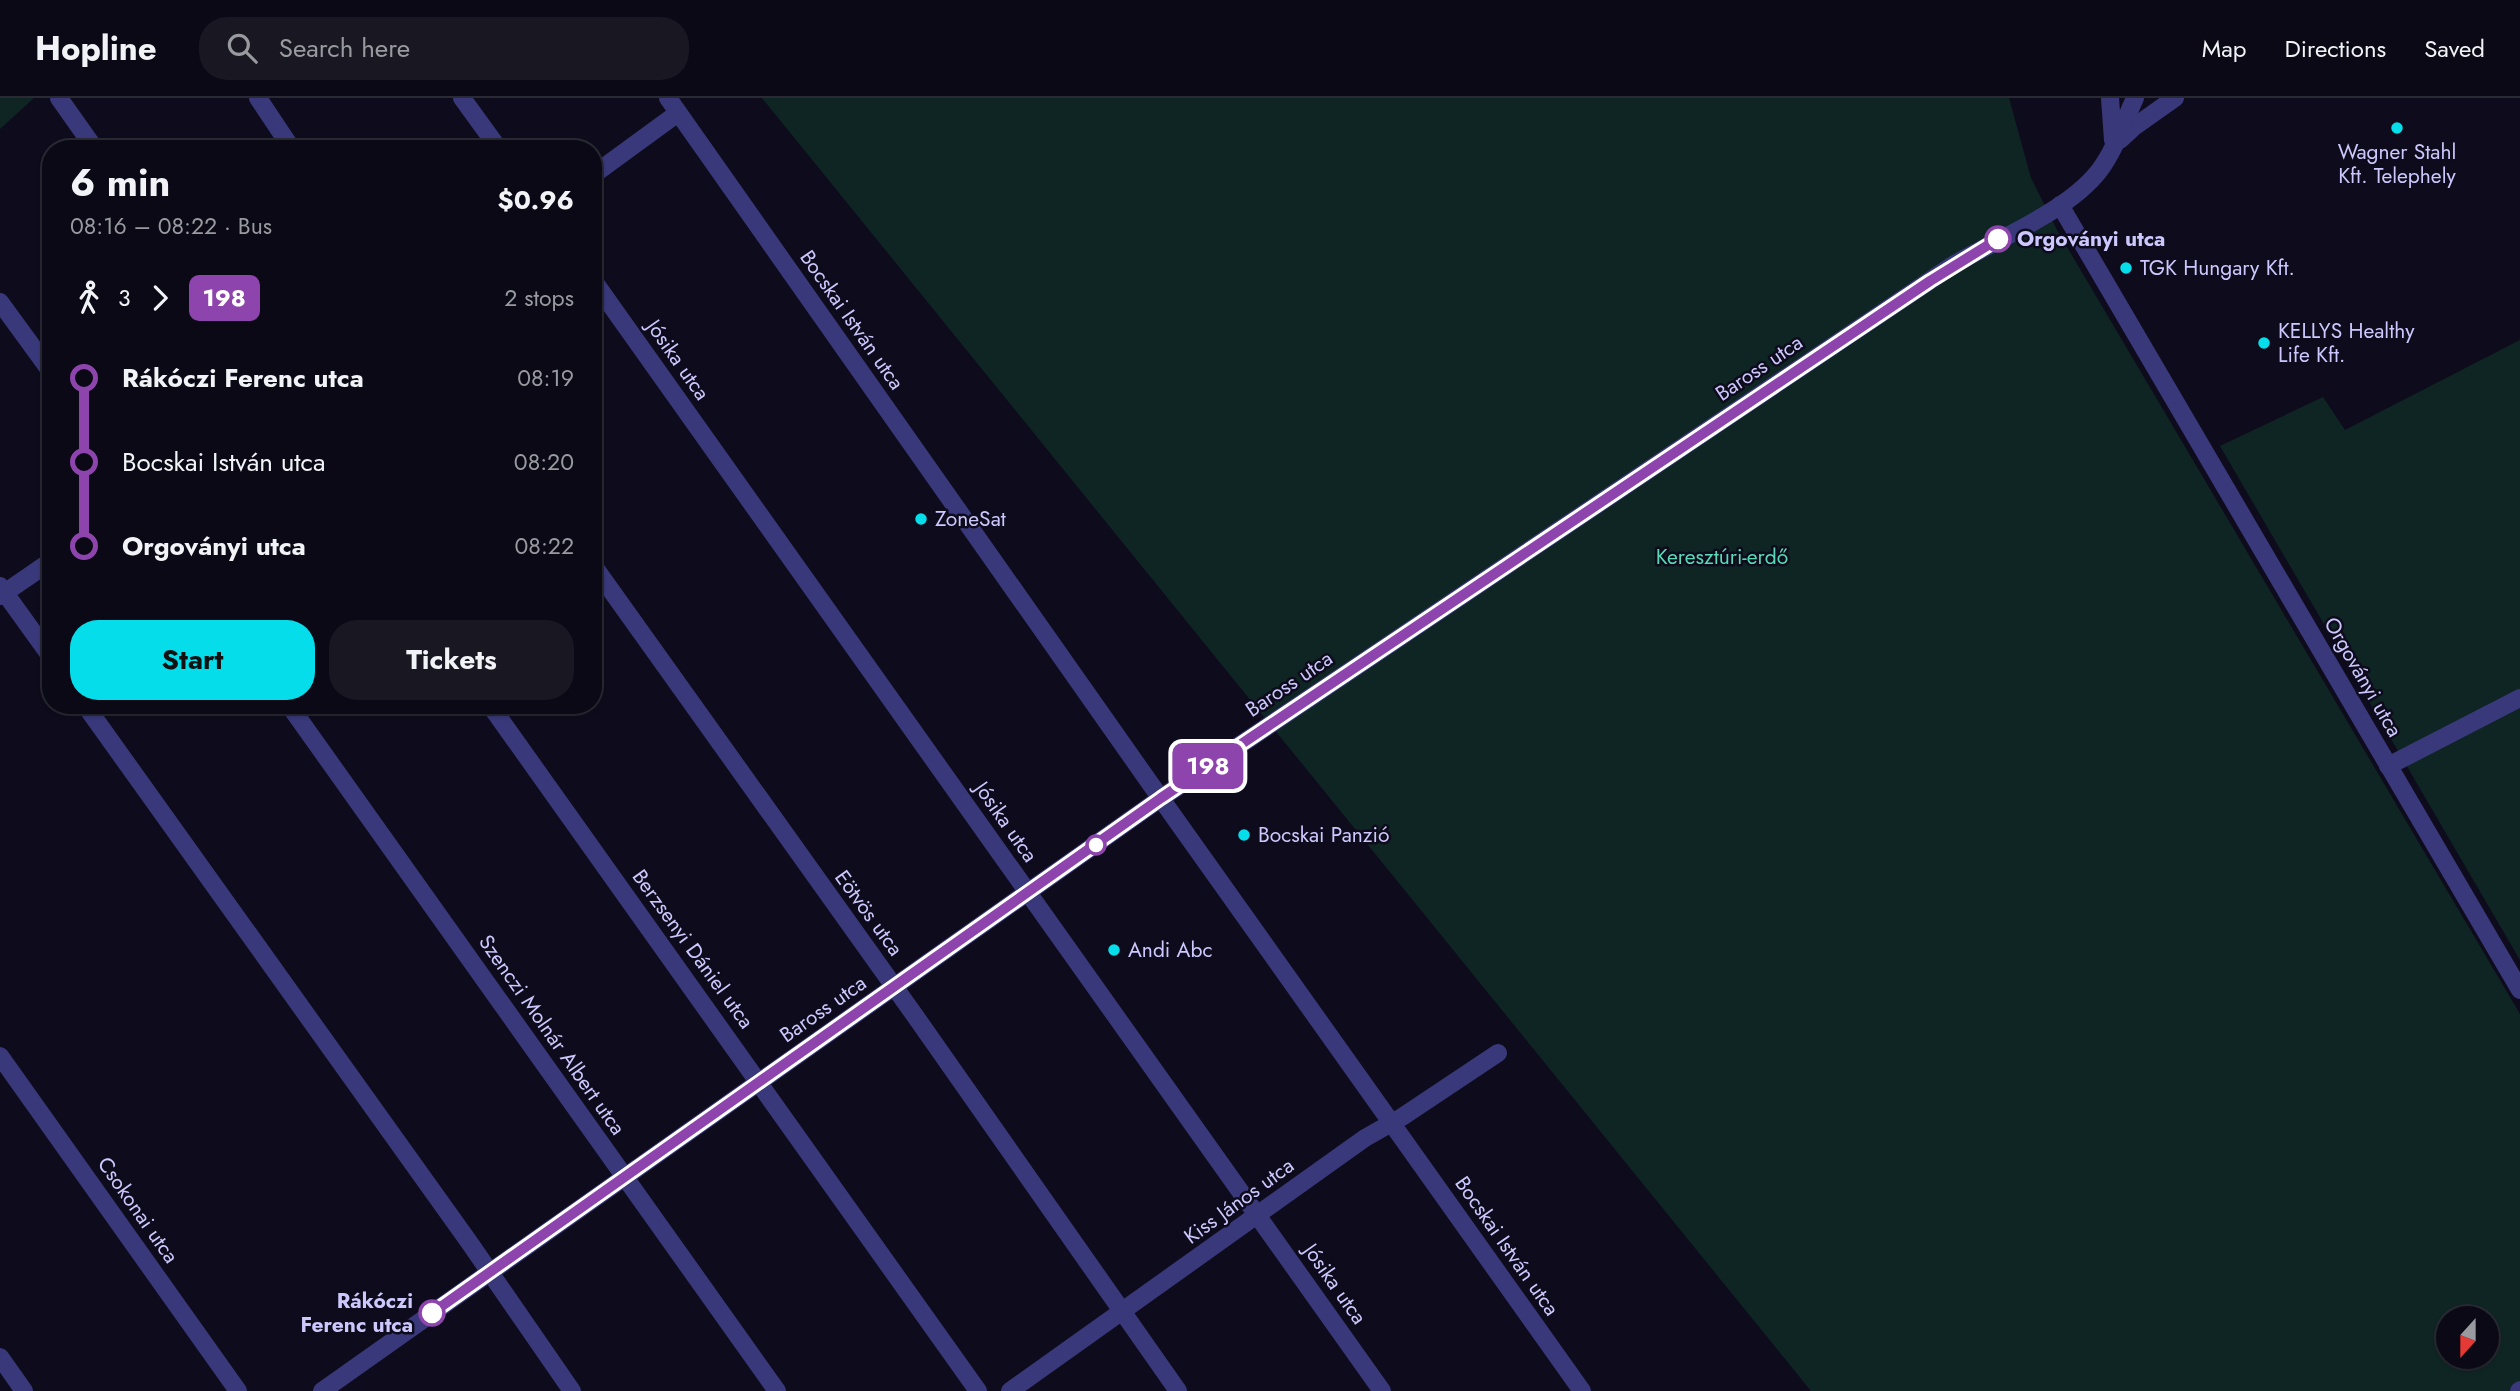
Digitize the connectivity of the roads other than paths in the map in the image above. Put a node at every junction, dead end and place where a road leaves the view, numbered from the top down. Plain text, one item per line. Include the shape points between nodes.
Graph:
1 (59, 98) edge
2 (258, 98) edge
3 (462, 98) edge
4 (2110, 98) edge
5 (2135, 98) edge
6 (2175, 98) edge
7 (673, 106) edge
8 (88, 140) edge
9 (286, 140) edge
10 (492, 140) edge
11 (2113, 147) junction
12 (602, 166) edge
13 (2060, 205) junction
14 (602, 293) edge
15 (0, 302) edge
16 (42, 360) edge
17 (42, 567) edge
18 (602, 578) edge
19 (2, 592) edge
20 (42, 645) edge
21 (2520, 698) edge
22 (91, 714) edge
23 (295, 714) edge
24 (496, 714) edge
25 (2388, 765) junction
26 (1161, 798) junction
27 (1028, 892) junction
28 (894, 986) junction
29 (2520, 990) edge
30 (1498, 1053) dead end
31 (0, 1056) edge
32 (759, 1082) junction
33 (1392, 1123) junction
34 (625, 1177) junction
35 (1259, 1215) junction
36 (490, 1272) junction
37 (1122, 1312) junction
38 (0, 1357) edge
39 (24, 1391) edge
40 (238, 1391) edge
41 (321, 1391) edge
42 (572, 1391) edge
43 (777, 1391) edge
44 (978, 1391) edge
45 (1010, 1391) edge
46 (1178, 1391) edge
47 (1382, 1391) edge
48 (1582, 1391) edge

1 - 8 street
2 - 9 street
3 - 10 street
4 - 11 street
5 - 11 street, Baross utca
6 - 11 street, Baross utca
7 - 12 street
7 - 26 street, Bocskai István utca
11 - 13 street, Baross utca via 2099,171
13 - 25 street, Orgoványi utca
13 - 26 street, Baross utca via 1953,265
14 - 27 street, Jósika utca
15 - 16 street
17 - 19 street
18 - 28 street, Eötvös utca
19 - 20 street
21 - 25 street
22 - 36 street
23 - 34 street, Szenczi Molnár Albert utca
24 - 32 street, Berzsenyi Dániel utca
25 - 29 street, Orgoványi utca
26 - 27 street, Baross utca
26 - 33 street, Bocskai István utca
27 - 28 street, Baross utca
27 - 35 street, Jósika utca
28 - 32 street, Baross utca
28 - 37 street, Eötvös utca
30 - 33 street, Kiss János utca
31 - 40 street, Csokonai utca
32 - 34 street, Baross utca
32 - 44 street, Berzsenyi Dániel utca
33 - 35 street, Kiss János utca
33 - 48 street, Bocskai István utca
34 - 36 street, Baross utca
34 - 43 street, Szenczi Molnár Albert utca
35 - 37 street, Kiss János utca
35 - 47 street, Jósika utca
36 - 41 street, Baross utca
36 - 42 street
37 - 45 street, Kiss János utca
37 - 46 street, Eötvös utca
38 - 39 street

